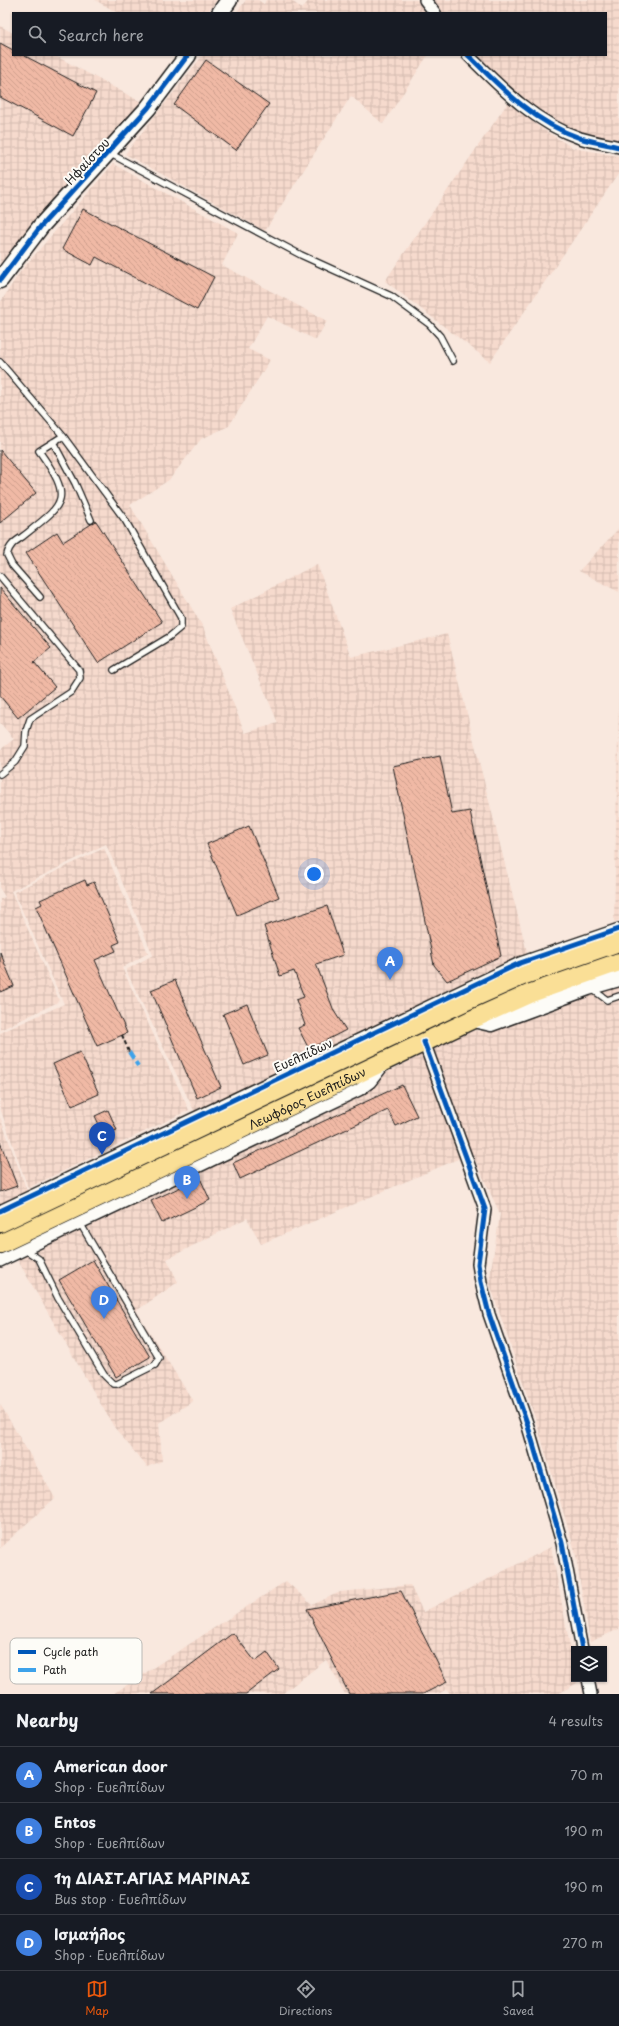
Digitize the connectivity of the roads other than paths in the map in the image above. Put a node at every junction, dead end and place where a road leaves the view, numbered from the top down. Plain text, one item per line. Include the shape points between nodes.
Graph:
1 (229, 0) edge
2 (424, 0) edge
3 (221, 12) edge
4 (434, 12) edge
5 (187, 56) edge
6 (469, 56) edge
7 (619, 147) edge
8 (108, 152) junction
9 (0, 280) edge
10 (453, 361) dead end
11 (0, 362) edge
12 (63, 436) junction
13 (53, 442) junction
14 (91, 520) dead end
15 (0, 576) edge
16 (40, 596) dead end
17 (114, 670) dead end
18 (0, 774) edge
19 (619, 929) edge
20 (619, 942) edge
21 (619, 962) edge
22 (522, 969) junction
23 (619, 978) edge
24 (588, 987) junction
25 (619, 996) edge
26 (474, 1019) junction
27 (424, 1042) junction
28 (388, 1060) junction
29 (148, 1145) junction
30 (0, 1211) edge
31 (0, 1223) edge
32 (80, 1223) junction
33 (20, 1243) junction
34 (0, 1244) edge
35 (0, 1261) edge
36 (581, 1646) edge
37 (588, 1682) edge
38 (590, 1694) edge

1 - 3 street
2 - 4 street
5 - 8 street, Ηφαίστου via 148,108
6 - 7 street via 506,93 551,125 580,138
8 - 9 street, Ηφαίστου via 41,226
8 - 10 lane via 301,255 391,296 429,324 440,336
11 - 12 lane
12 - 13 lane
12 - 17 lane via 125,520 181,618 181,627 169,637
13 - 14 lane
13 - 16 lane via 38,451 60,485 61,498 55,510 12,544 7,555 12,565
15 - 18 lane via 79,670 80,678 71,692 30,719 25,746 15,762
19 - 22 street
20 - 22 main road, Λεωφόρος Ευελπίδων
21 - 26 main road, Λεωφόρος Ευελπίδων via 531,994
22 - 29 main road, Λεωφόρος Ευελπίδων
23 - 24 street
24 - 25 lane via 607,1000
24 - 26 street via 491,1023
26 - 27 main road, Λεωφόρος Ευελπίδων
27 - 28 main road, Λεωφόρος Ευελπίδων
27 - 36 street via 485,1209 478,1264 481,1282 489,1314 527,1423 562,1543
28 - 32 street via 370,1082 359,1090
28 - 33 main road, Λεωφόρος Ευελπίδων
29 - 30 street
29 - 31 main road, Λεωφόρος Ευελπίδων
32 - 33 street
32 - 33 lane via 159,1358 154,1365 117,1384 113,1384 104,1375 58,1298 39,1259
33 - 34 main road, Λεωφόρος Ευελπίδων
33 - 35 street
37 - 38 street

